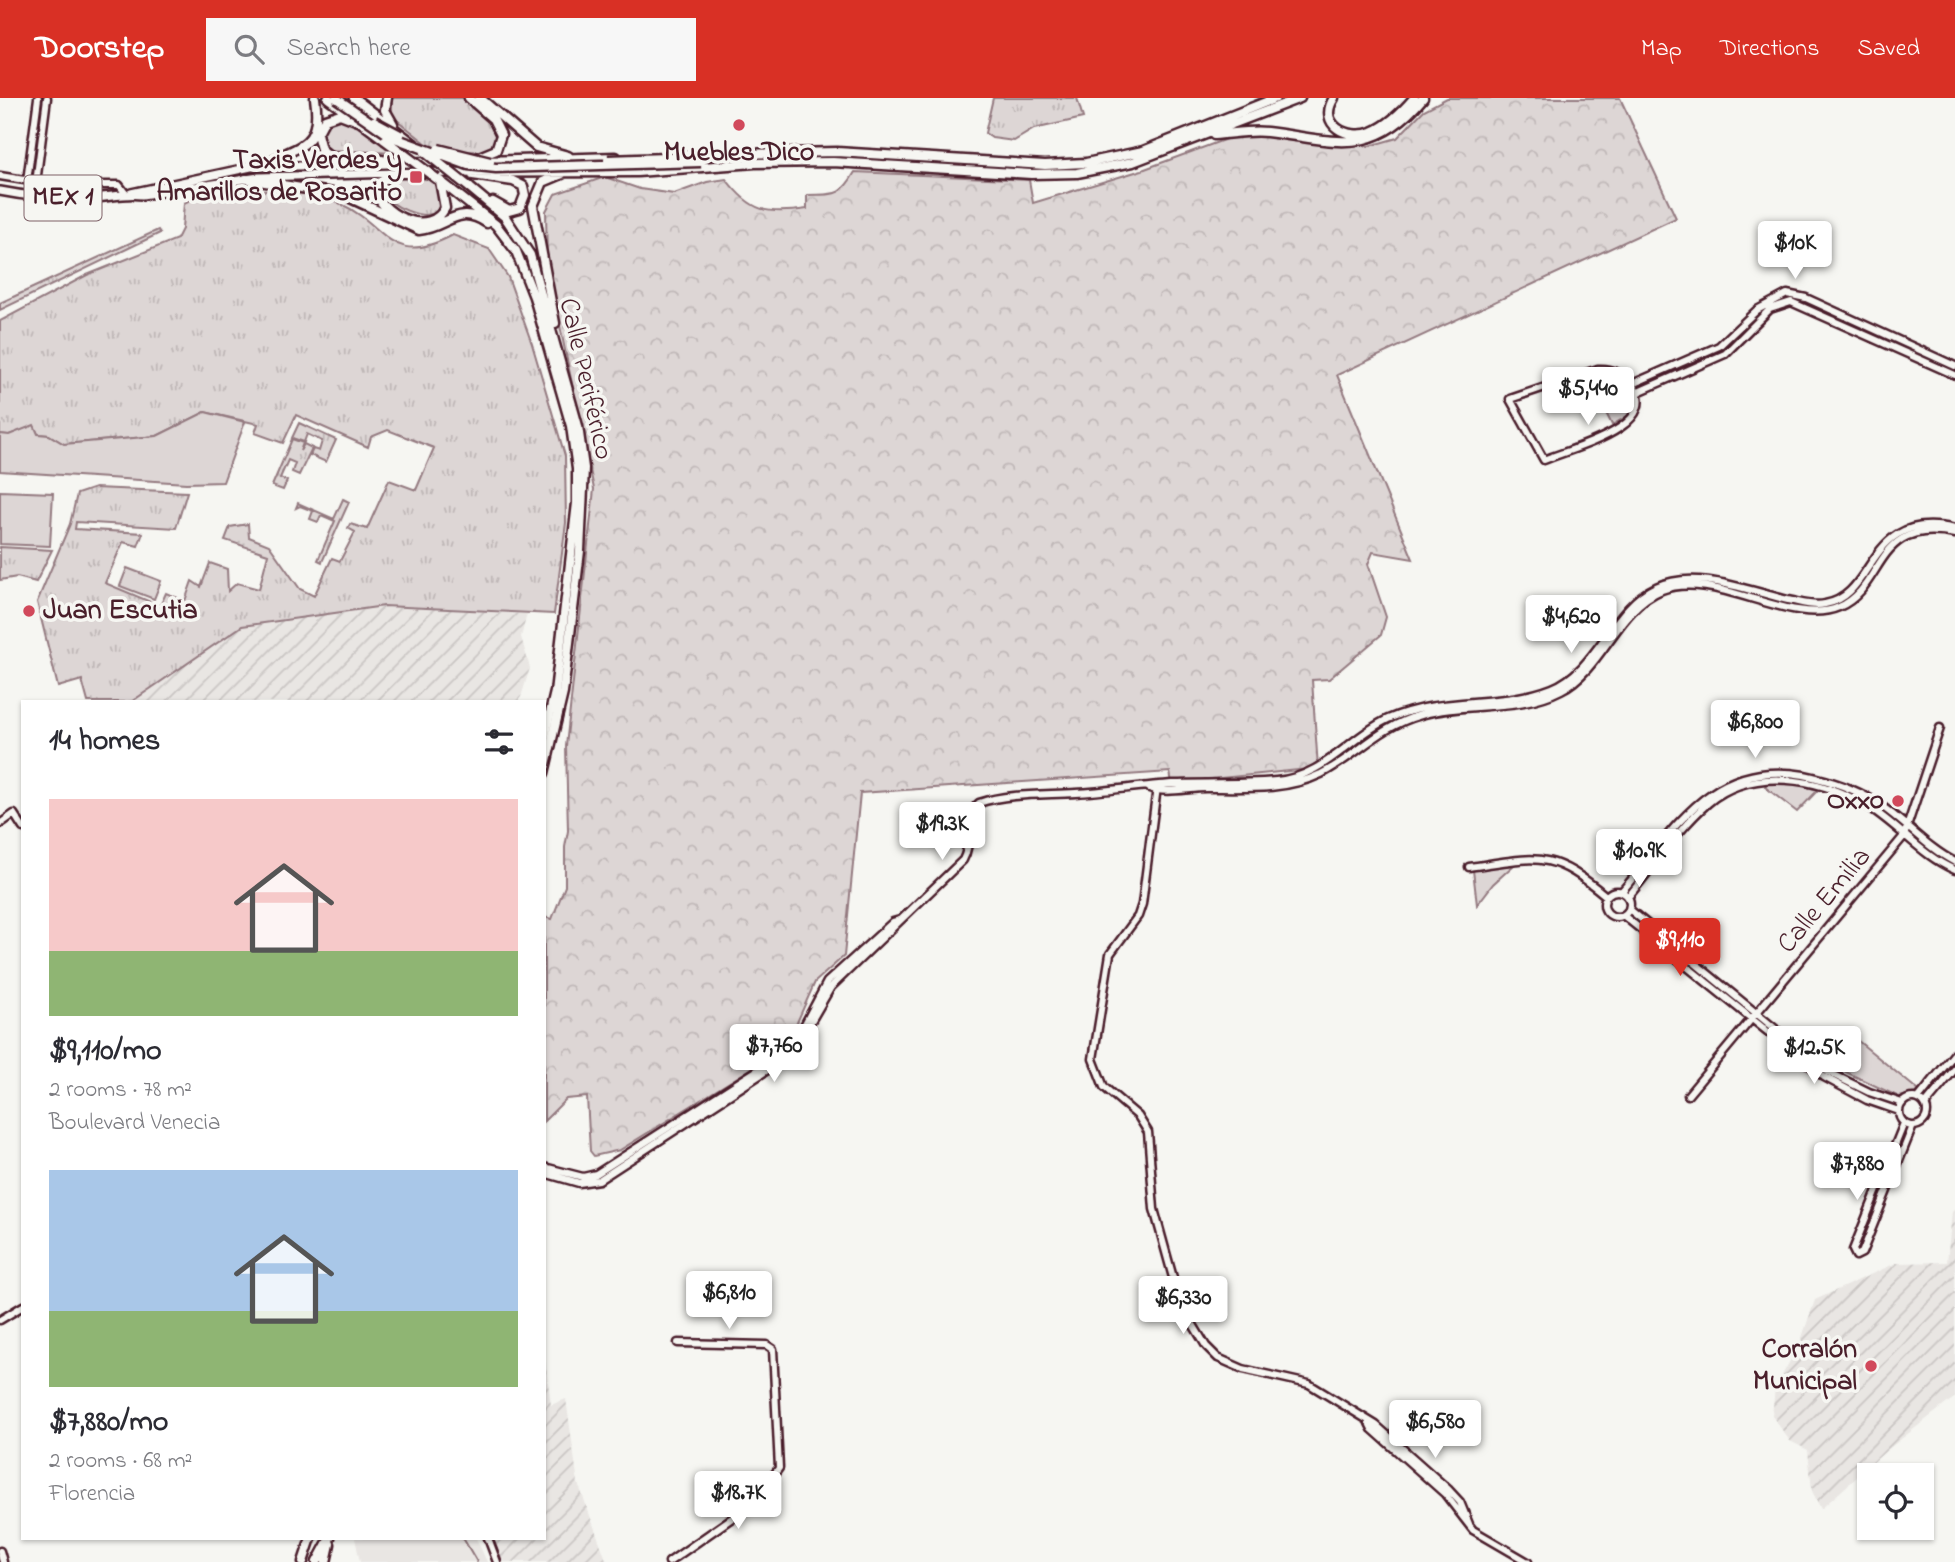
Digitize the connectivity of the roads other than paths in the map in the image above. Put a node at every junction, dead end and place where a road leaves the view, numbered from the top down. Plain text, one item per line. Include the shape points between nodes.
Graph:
1 (38, 98) edge
2 (47, 98) edge
3 (315, 98) edge
4 (328, 98) edge
5 (337, 98) edge
6 (345, 98) edge
7 (354, 98) edge
8 (387, 98) edge
9 (469, 98) edge
10 (480, 98) edge
11 (1276, 98) edge
12 (1300, 98) edge
13 (1334, 98) edge
14 (1414, 98) edge
15 (1423, 98) edge
16 (358, 121) junction
17 (1207, 135) junction
18 (407, 139) junction
19 (709, 155) junction
20 (574, 158) junction
21 (700, 160) junction
22 (456, 161) junction
23 (398, 163) junction
24 (714, 165) junction
25 (264, 166) junction
26 (570, 171) junction
27 (463, 172) junction
28 (398, 173) junction
29 (0, 176) edge
30 (246, 179) junction
31 (439, 180) junction
32 (27, 181) junction
33 (36, 183) junction
34 (0, 191) edge
35 (128, 194) junction
36 (485, 199) junction
37 (502, 231) junction
38 (558, 350) junction
39 (1955, 366) edge
40 (1955, 375) edge
41 (1632, 384) junction
42 (1636, 393) junction
43 (1955, 529) edge
44 (1955, 534) edge
45 (1614, 630) junction
46 (1940, 728) dead end
47 (546, 730) edge
48 (546, 764) edge
49 (1157, 788) junction
50 (0, 824) edge
51 (21, 825) edge
52 (1909, 829) junction
53 (1905, 836) junction
54 (1955, 862) edge
55 (1469, 867) dead end
56 (1955, 870) edge
57 (1622, 891) junction
58 (1606, 895) junction
59 (1628, 897) junction
60 (1629, 909) junction
61 (1624, 916) junction
62 (900, 920) junction
63 (1755, 1017) junction
64 (1955, 1053) edge
65 (1955, 1069) edge
66 (1688, 1095) dead end
67 (1919, 1099) junction
68 (1902, 1103) junction
69 (1925, 1105) junction
70 (1899, 1111) junction
71 (1904, 1122) junction
72 (1913, 1126) junction
73 (546, 1168) edge
74 (546, 1174) edge
75 (21, 1307) edge
76 (0, 1320) edge
77 (678, 1343) dead end
78 (310, 1540) edge
79 (330, 1540) edge
80 (331, 1540) edge
81 (489, 1540) edge
82 (0, 1551) edge
83 (3, 1562) edge
84 (303, 1562) edge
85 (317, 1562) edge
86 (326, 1562) edge
87 (498, 1562) edge
88 (668, 1562) edge
89 (1528, 1562) edge

1 - 32 street
2 - 33 street
3 - 25 highway via 315,123 306,142
4 - 16 highway, Calle Periférico
5 - 21 highway, bridge via 392,137 468,165 496,168
6 - 21 highway, bridge via 395,133 482,162
7 - 18 highway, Calle Periférico
8 - 18 highway via 387,117
9 - 22 highway via 493,119 500,142 491,154
10 - 20 highway via 536,147
11 - 19 highway, MEX 1 via 1118,158 1058,165 837,152
12 - 17 highway, MEX 1
13 - 14 highway via 1329,110 1333,125 1355,136 1385,126
15 - 17 highway via 1392,129 1359,142 1248,130
16 - 23 highway via 340,114 325,119 317,134 324,153 332,158
16 - 31 highway, Calle Periférico, bridge
17 - 24 highway, MEX 1 via 1090,172 834,162
18 - 36 highway, Calle Periférico, bridge
19 - 20 highway, MEX 1
19 - 21 highway
20 - 22 highway, MEX 1
21 - 24 highway
22 - 23 highway, MEX 1
23 - 25 main road, MEX 1
24 - 26 highway, MEX 1 via 637,172
25 - 35 main road, MEX 1
26 - 27 highway, MEX 1
26 - 38 highway via 543,182 533,206
27 - 28 highway, MEX 1
27 - 36 highway via 520,183 526,195 514,212
28 - 30 main road, MEX 1
28 - 31 highway via 377,185 377,197 388,209 419,223 442,213 445,198
29 - 32 street
30 - 35 main road, MEX 1
30 - 37 highway via 344,195 419,230 460,214 479,217
31 - 37 highway, Calle Periférico
32 - 33 street
33 - 35 street via 112,184
34 - 35 main road, MEX 1 via 67,198
36 - 38 highway, Calle Periférico via 516,231 530,255
37 - 47 highway, Calle Periférico via 516,251 534,297 571,426 577,470 555,692
38 - 48 highway, Calle Periférico via 578,426 584,490 562,693
39 - 41 street via 1807,298 1787,294 1757,310 1719,346
40 - 42 street via 1791,302 1770,309 1725,354
41 - 42 street
41 - 42 street via 1616,372 1598,369 1510,399 1544,460 1628,424 1636,412
43 - 45 street via 1921,527 1887,542 1857,585 1836,602 1805,604 1699,580 1678,580 1639,597
44 - 45 street via 1928,531 1891,547 1855,596 1838,608 1804,610 1679,586 1643,602
45 - 49 street via 1565,685 1451,701 1400,715 1375,727 1319,768 1276,784
46 - 52 street, Calle Emilia
49 - 62 street via 985,801 975,806 963,860
49 - 89 street via 1138,916 1110,954 1093,1059 1104,1087 1138,1116 1148,1132 1154,1209 1180,1303 1206,1346 1219,1357 1243,1369 1309,1384 1376,1425 1448,1489 1473,1530
50 - 51 street via 14,814
52 - 53 street, Calle Emilia
52 - 54 street
52 - 57 street via 1879,804 1843,786 1786,773 1751,774 1716,789 1693,806
53 - 56 street
53 - 59 street via 1864,804 1838,793 1788,780 1755,781 1710,802
53 - 63 street, Calle Emilia
55 - 58 street via 1551,860 1577,872
57 - 58 street
57 - 59 street
58 - 61 street via 1606,911 1614,917
59 - 60 street
60 - 61 street
60 - 63 street
61 - 63 street
62 - 73 street via 827,982 799,1035 784,1053 596,1174 583,1177
62 - 74 street via 831,986 787,1058 599,1180 579,1183
63 - 66 street, Calle Emilia
63 - 68 street via 1842,1081
63 - 70 street via 1824,1077
64 - 67 street
65 - 69 street
67 - 68 street
67 - 69 street
68 - 70 street
69 - 72 street via 1925,1119
70 - 71 street
71 - 72 street
71 - 72 street via 1853,1250 1856,1256
75 - 76 street
77 - 88 street via 774,1349 779,1468 732,1518
78 - 84 highway
79 - 85 highway
80 - 86 highway
81 - 87 street
82 - 83 street

